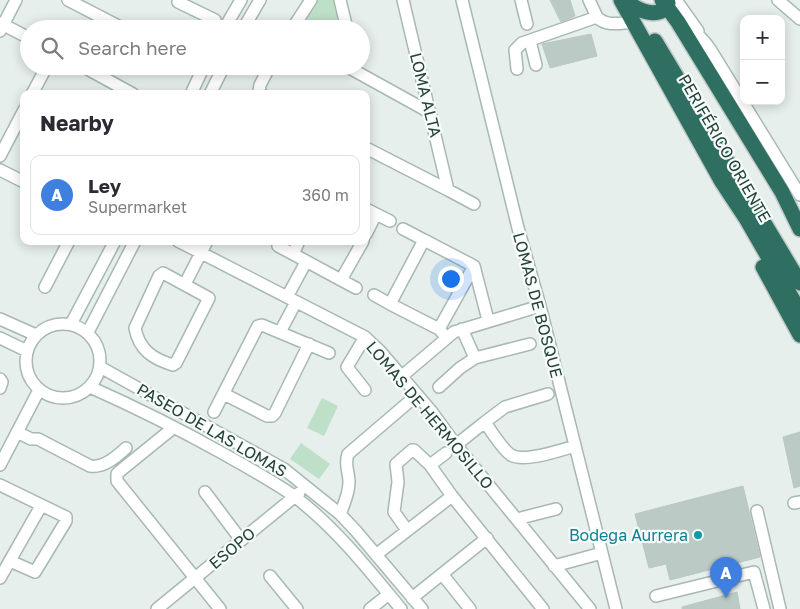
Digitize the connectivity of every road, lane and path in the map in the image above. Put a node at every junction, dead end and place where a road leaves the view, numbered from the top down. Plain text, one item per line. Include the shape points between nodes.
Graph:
1 (16, 0) edge
2 (69, 0) edge
3 (241, 0) edge
4 (260, 0) edge
5 (311, 0) edge
6 (340, 0) edge
7 (403, 0) edge
8 (462, 0) edge
9 (521, 0) edge
10 (589, 0) edge
11 (778, 0) edge
12 (177, 1) edge
13 (668, 2) edge
14 (628, 8) edge
15 (597, 17) junction
16 (800, 19) edge
17 (107, 20) edge
18 (214, 20) dead end
19 (229, 20) edge
20 (248, 20) edge
21 (298, 20) edge
22 (346, 20) edge
23 (678, 22) junction
24 (527, 24) dead end
25 (1, 26) edge
26 (20, 34) edge
27 (530, 41) junction
28 (704, 41) junction
29 (536, 66) dead end
30 (517, 69) dead end
31 (42, 75) edge
32 (98, 75) edge
33 (198, 75) edge
34 (220, 75) edge
35 (266, 75) edge
36 (367, 75) edge
37 (34, 90) edge
38 (126, 90) edge
39 (192, 90) edge
40 (212, 90) edge
41 (260, 90) edge
42 (431, 112) junction
43 (20, 118) edge
44 (370, 150) edge
45 (0, 156) edge
46 (0, 170) edge
47 (20, 180) edge
48 (722, 182) junction
49 (448, 190) junction
50 (782, 192) junction
51 (800, 195) edge
52 (474, 204) dead end
53 (371, 212) edge
54 (800, 216) edge
55 (390, 221) dead end
56 (403, 229) dead end
57 (800, 229) edge
58 (424, 240) junction
59 (67, 245) edge
60 (114, 245) edge
61 (133, 245) edge
62 (186, 245) edge
63 (205, 245) edge
64 (297, 245) edge
65 (361, 245) edge
66 (278, 246) dead end
67 (201, 253) junction
68 (293, 254) junction
69 (306, 262) junction
70 (474, 266) junction
71 (341, 280) junction
72 (800, 283) edge
73 (185, 284) junction
74 (45, 287) dead end
75 (356, 288) dead end
76 (374, 295) dead end
77 (292, 299) junction
78 (390, 304) junction
79 (540, 306) junction
80 (800, 312) edge
81 (0, 320) edge
82 (488, 320) junction
83 (71, 324) junction
84 (462, 329) junction
85 (88, 332) junction
86 (280, 332) junction
87 (442, 333) junction
88 (36, 335) junction
89 (800, 335) edge
90 (365, 337) junction
91 (0, 338) edge
92 (309, 344) junction
93 (530, 344) dead end
94 (27, 351) junction
95 (329, 353) dead end
96 (475, 358) junction
97 (100, 367) junction
98 (402, 376) junction
99 (0, 379) edge
100 (90, 387) junction
101 (439, 387) dead end
102 (0, 388) edge
103 (39, 390) junction
104 (365, 390) dead end
105 (224, 394) junction
106 (548, 394) dead end
107 (418, 395) junction
108 (214, 412) dead end
109 (194, 419) junction
110 (485, 422) junction
111 (173, 428) junction
112 (19, 429) junction
113 (187, 434) junction
114 (456, 446) junction
115 (575, 446) junction
116 (126, 448) dead end
117 (446, 453) dead end
118 (0, 465) edge
119 (430, 465) junction
120 (0, 485) edge
121 (305, 486) junction
122 (205, 492) dead end
123 (452, 496) junction
124 (294, 497) junction
125 (41, 506) junction
126 (556, 509) dead end
127 (757, 511) dead end
128 (340, 514) junction
129 (517, 519) junction
130 (407, 530) junction
131 (487, 538) junction
132 (241, 540) junction
133 (377, 554) junction
134 (602, 554) junction
135 (10, 561) junction
136 (554, 566) junction
137 (769, 568) junction
138 (754, 572) junction
139 (442, 574) junction
140 (270, 576) dead end
141 (0, 578) edge
142 (195, 578) junction
143 (389, 594) junction
144 (656, 596) dead end
145 (412, 598) junction
146 (157, 609) edge
147 (220, 609) edge
148 (297, 609) edge
149 (370, 609) edge
150 (401, 609) edge
151 (422, 609) edge
152 (470, 609) edge
153 (543, 609) edge
154 (590, 609) edge
155 (616, 609) edge
156 (764, 609) edge
157 (780, 609) edge

1 - 25 street
2 - 17 street
3 - 19 street
4 - 20 street
5 - 21 street
6 - 22 street
7 - 42 street, LOMA ALTA
8 - 79 street, LOMAS DE BOSQUE
9 - 24 street
10 - 15 street
11 - 16 street
12 - 18 street
13 - 14 highway via 658,12
13 - 23 highway, PERIFÉRICO ORIENTE
13 - 28 street
14 - 15 street via 608,24
14 - 48 highway, PERIFÉRICO ORIENTE
14 - 72 highway via 664,56
15 - 27 street
23 - 28 street via 691,28
23 - 50 highway, PERIFÉRICO ORIENTE
25 - 26 street
27 - 29 street
27 - 30 street via 515,50
28 - 51 street
31 - 37 street
32 - 38 street
33 - 39 street
34 - 40 street
35 - 41 street
36 - 42 street
42 - 49 street, LOMA ALTA
43 - 45 street
44 - 49 street
46 - 47 street
48 - 80 highway, PERIFÉRICO ORIENTE
48 - 89 highway via 742,228
49 - 52 street
50 - 54 highway
50 - 57 highway, PERIFÉRICO ORIENTE
53 - 55 street
56 - 58 street
58 - 70 street
58 - 78 street
59 - 74 street
60 - 83 street
61 - 85 street
62 - 67 street, LOMAS DE HERMOSILLO
63 - 67 street
64 - 68 street
65 - 71 street
66 - 68 street
67 - 73 street
67 - 77 street, LOMAS DE HERMOSILLO
68 - 69 street
69 - 71 street
69 - 77 street
70 - 82 street
70 - 87 street
71 - 75 street
73 - 73 street via 209,298 173,365 146,352 135,328 159,276 163,273
76 - 78 street
77 - 86 street
77 - 90 street, LOMAS DE HERMOSILLO
78 - 87 street
79 - 82 street
79 - 115 street, LOMAS DE BOSQUE
81 - 88 street
82 - 84 street
83 - 85 street
83 - 88 street via 47,327
84 - 87 street
84 - 96 street
85 - 97 street via 96,342
86 - 92 street
86 - 105 street via 258,326
87 - 98 street
88 - 94 street
90 - 98 street, LOMAS DE HERMOSILLO
90 - 104 street via 347,367
91 - 94 street
92 - 95 street
92 - 105 street via 272,416
93 - 96 street
94 - 103 street via 28,372
96 - 101 street
97 - 100 street
97 - 109 street, PASEO DE LAS LOMAS
98 - 107 street, LOMAS DE HERMOSILLO
99 - 102 street
100 - 103 street via 65,398
100 - 111 street, PASEO DE LAS LOMAS
103 - 112 street
105 - 108 street
106 - 110 street via 505,408
107 - 114 street, LOMAS DE HERMOSILLO
107 - 128 street via 348,454 345,462 348,493
109 - 113 street
109 - 121 street, PASEO DE LAS LOMAS via 269,460
110 - 114 street
110 - 115 street via 508,452 516,457 532,457
111 - 113 street, PASEO DE LAS LOMAS
111 - 142 street via 120,471 117,481
112 - 116 street via 31,439 38,439 90,466 96,467 113,459
112 - 118 street
113 - 124 street, PASEO DE LAS LOMAS
114 - 129 street, LOMAS DE HERMOSILLO
115 - 134 street, LOMAS DE BOSQUE
117 - 119 street
119 - 123 street
119 - 130 street via 414,450 396,464 398,482 394,512
120 - 125 street
121 - 124 street, ESOPO
121 - 128 street, PASEO DE LAS LOMAS
122 - 132 street
123 - 130 street
123 - 131 street
124 - 132 street, ESOPO
124 - 143 street, PASEO DE LAS LOMAS via 344,541
125 - 135 street
125 - 135 street via 66,517 66,521 35,572
126 - 129 street
127 - 137 street
128 - 133 street, PASEO DE LAS LOMAS
129 - 136 street, LOMAS DE HERMOSILLO
130 - 133 street
131 - 139 street
131 - 153 street
132 - 142 street, ESOPO
133 - 145 street, PASEO DE LAS LOMAS
134 - 136 street
134 - 155 street, LOMAS DE BOSQUE
135 - 141 street
136 - 154 street, LOMAS DE HERMOSILLO
137 - 138 street
137 - 157 street
138 - 144 street
138 - 156 street
139 - 145 street
139 - 152 street
140 - 148 street
142 - 146 street, ESOPO
142 - 147 street
143 - 149 street
143 - 150 street, PASEO DE LAS LOMAS
145 - 151 street, PASEO DE LAS LOMAS

